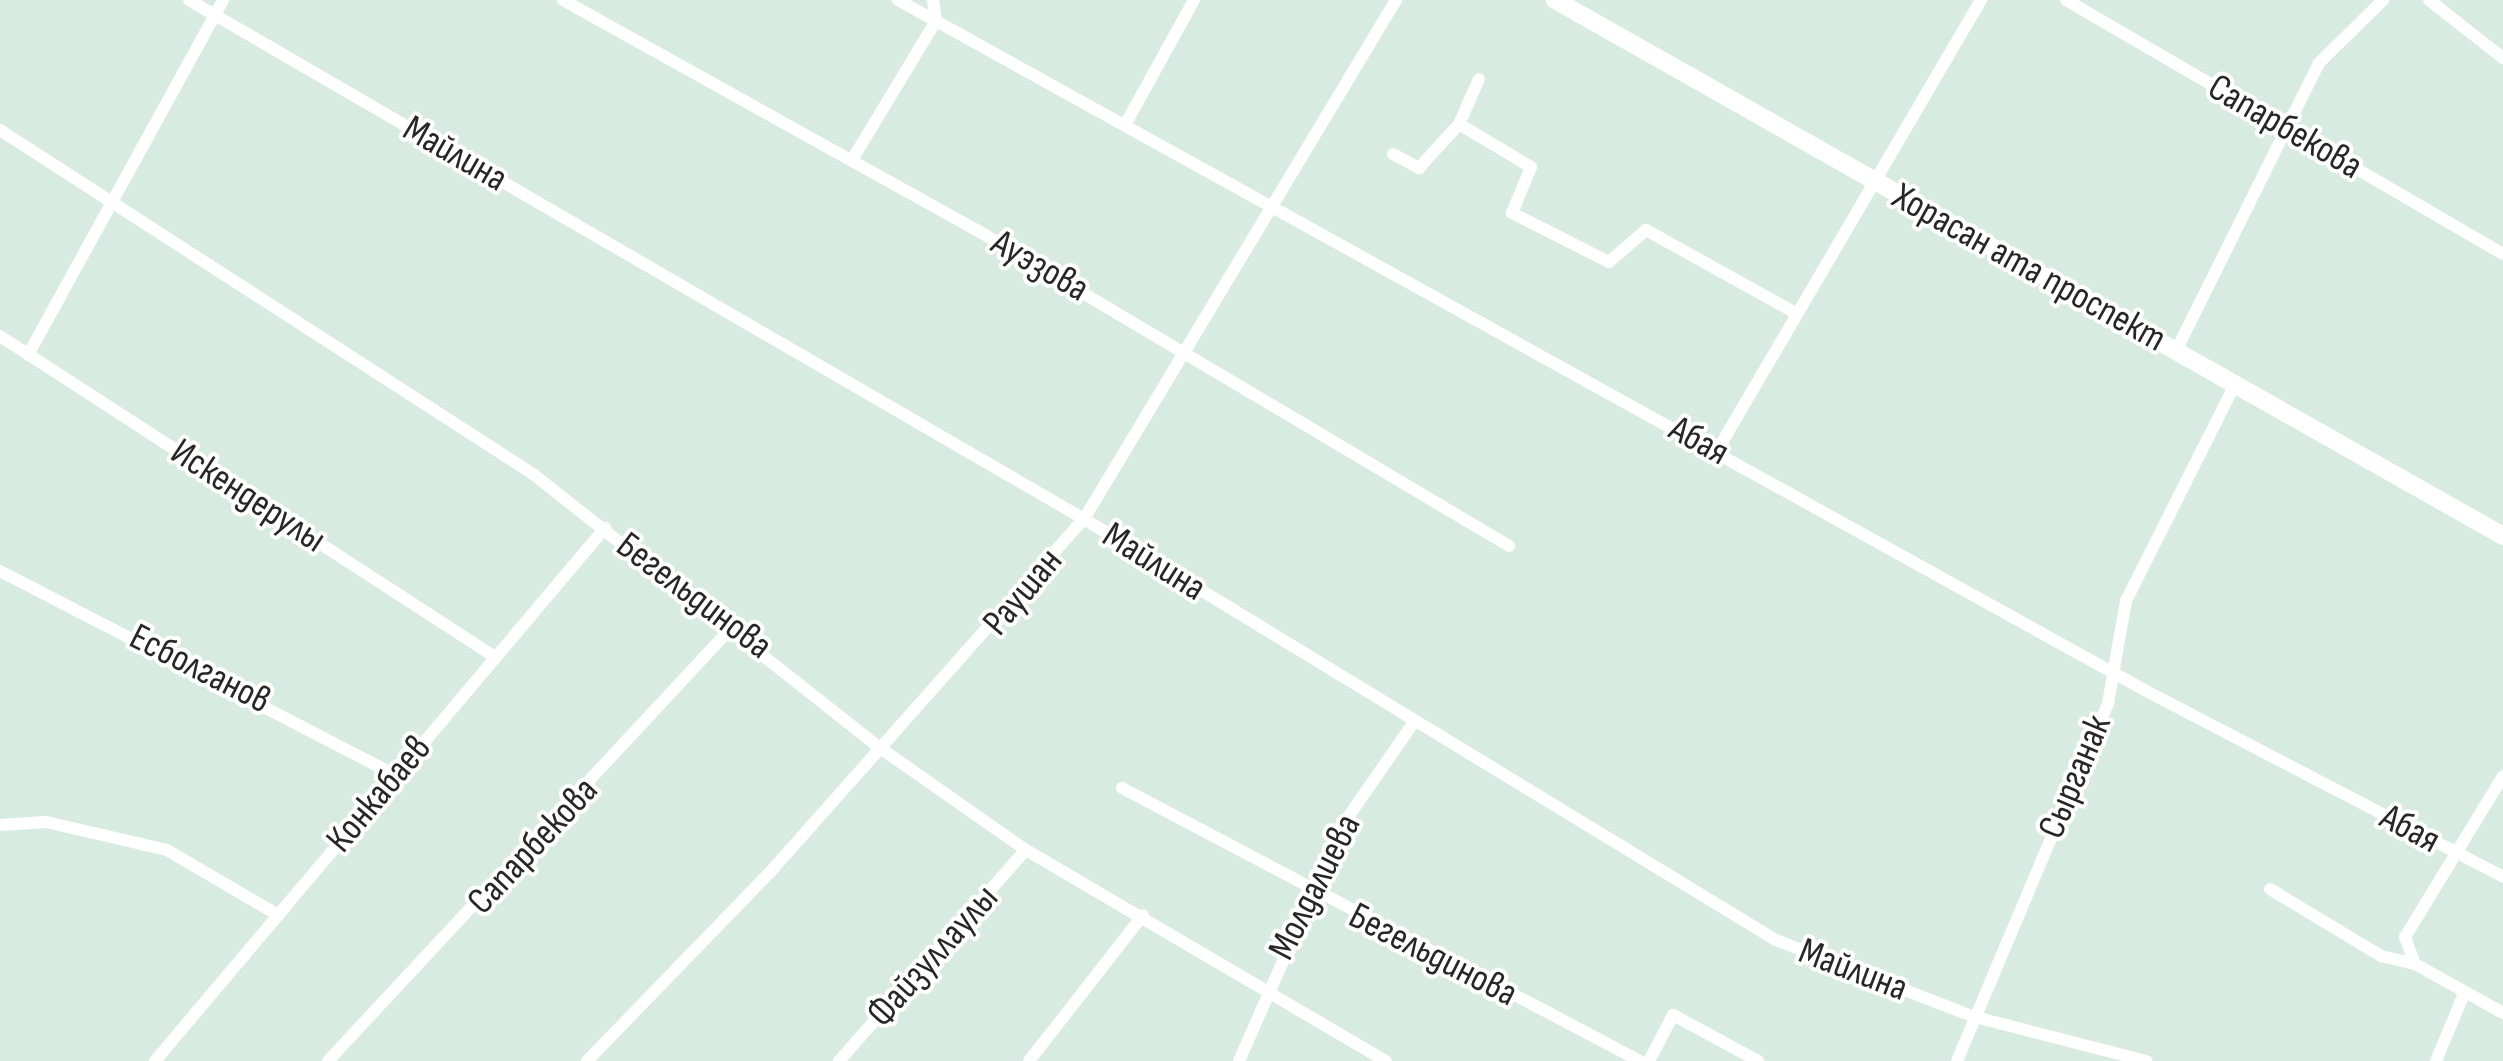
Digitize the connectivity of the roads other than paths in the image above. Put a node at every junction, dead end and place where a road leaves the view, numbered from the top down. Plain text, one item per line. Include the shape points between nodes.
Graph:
1 (189, 0) edge
2 (223, 0) edge
3 (563, 0) edge
4 (898, 0) edge
5 (933, 0) edge
6 (1194, 0) edge
7 (1396, 0) edge
8 (1555, 0) edge
9 (1981, 0) edge
10 (2066, 0) edge
11 (2383, 0) edge
12 (2429, 0) edge
13 (216, 16) junction
14 (936, 21) junction
15 (2503, 58) edge
16 (1479, 78) dead end
17 (1459, 124) junction
18 (1125, 125) junction
19 (2288, 128) junction
20 (0, 130) edge
21 (1393, 154) dead end
22 (852, 160) junction
23 (1874, 180) junction
24 (112, 204) junction
25 (1278, 209) junction
26 (2503, 254) edge
27 (1796, 314) junction
28 (0, 336) edge
29 (2176, 351) junction
30 (1188, 352) junction
31 (28, 355) junction
32 (2235, 384) junction
33 (1717, 451) junction
34 (1084, 519) junction
35 (605, 528) junction
36 (2503, 536) edge
37 (1509, 546) dead end
38 (0, 571) edge
39 (733, 626) junction
40 (495, 657) junction
41 (2109, 670) junction
42 (1414, 722) junction
43 (882, 750) junction
44 (395, 775) junction
45 (2503, 776) edge
46 (1122, 788) dead end
47 (0, 825) edge
48 (1026, 850) junction
49 (2452, 851) junction
50 (2503, 877) edge
51 (2270, 889) dead end
52 (1310, 893) junction
53 (278, 915) junction
54 (1143, 915) junction
55 (2415, 964) junction
56 (1266, 984) junction
57 (2463, 996) junction
58 (2503, 1013) edge
59 (1974, 1017) junction
60 (155, 1061) edge
61 (328, 1061) edge
62 (587, 1061) edge
63 (839, 1061) edge
64 (1029, 1061) edge
65 (1239, 1061) edge
66 (1386, 1061) edge
67 (1640, 1061) edge
68 (1650, 1061) edge
69 (1758, 1061) edge
70 (1957, 1061) edge
71 (2146, 1061) edge
72 (2436, 1061) edge

1 - 13 street, Майлина
2 - 13 street
3 - 22 street, Ауэзова
4 - 14 street, Абая
5 - 14 street
6 - 18 street
7 - 25 street, Раушан
8 - 23 main road, Хорасан ата проспект
9 - 23 street
10 - 19 street, Сапарбекова
11 - 19 street via 2319,63
12 - 15 street
13 - 24 street
13 - 34 street, Майлина
14 - 18 street, Абая
14 - 22 street
16 - 17 street
17 - 21 street via 1419,168
17 - 27 street via 1531,167 1512,213 1609,262 1646,230
18 - 25 street, Абая
19 - 26 street, Сапарбекова
19 - 29 street
20 - 24 street, Бегельдинова
22 - 30 street, Ауэзова
23 - 27 street
23 - 29 main road, Хорасан ата проспект
24 - 31 street
24 - 35 street, Бегельдинова via 362,359
25 - 30 street, Раушан
25 - 33 street, Абая
27 - 33 street
28 - 31 street, Искендерулы
29 - 32 main road, Хорасан ата проспект
30 - 34 street, Раушан
30 - 37 street, Ауэзова
31 - 40 street, Искендерулы
32 - 36 main road, Хорасан ата проспект
32 - 41 street, Сырганак via 2126,601
33 - 41 street, Абая
34 - 42 street, Майлина
34 - 43 street, Раушан
35 - 39 street, Бегельдинова
35 - 40 street, Конкабаев
38 - 44 street, Есболганов
39 - 43 street, Бегельдинова
39 - 61 street, Сапарбекова
40 - 44 street, Конкабаев
41 - 49 street, Абая
41 - 59 street, Сырганак via 2108,703
42 - 52 street, Молдалиева via 1344,823
42 - 59 street, Майлина via 1776,940
43 - 48 street, Бегельдинова
43 - 62 street, Раушан
44 - 53 street, Конкабаев
45 - 49 street
46 - 52 street, Бегельдинова
47 - 53 street via 46,822 166,850
48 - 54 street, Бегельдинова
48 - 63 street, Файзуллаулы
49 - 50 street, Абая
49 - 55 street via 2405,936
51 - 55 street via 2381,956
52 - 56 street, Молдалиева
52 - 67 street, Бегельдинова
53 - 60 street, Конкабаев
54 - 56 street, Бегельдинова
54 - 64 street
55 - 57 street
56 - 65 street, Молдалиева via 1263,1022
56 - 66 street, Бегельдинова
57 - 58 street
57 - 72 street
59 - 70 street, Сырганак
59 - 71 street, Майлина
68 - 69 street via 1674,1015

